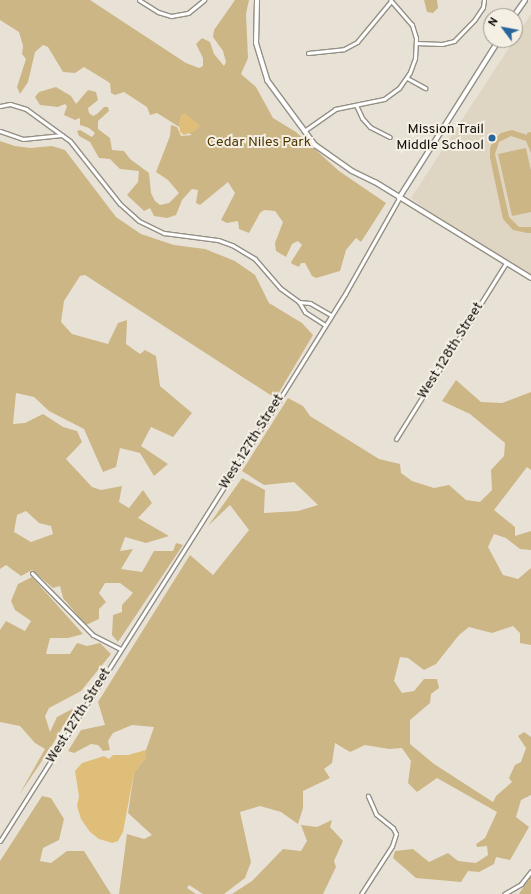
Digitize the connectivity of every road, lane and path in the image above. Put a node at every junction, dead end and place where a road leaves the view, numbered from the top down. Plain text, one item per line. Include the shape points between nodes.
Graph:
1 (139, 0) edge
2 (204, 0) edge
3 (257, 0) edge
4 (390, 0) edge
5 (484, 0) edge
6 (416, 43) junction
7 (494, 48) edge
8 (308, 53) dead end
9 (407, 78) junction
10 (425, 88) dead end
11 (356, 105) junction
12 (0, 106) edge
13 (0, 131) edge
14 (304, 131) junction
15 (62, 135) junction
16 (390, 137) dead end
17 (399, 198) junction
18 (506, 262) junction
19 (531, 278) edge
20 (299, 302) junction
21 (331, 315) junction
22 (325, 325) junction
23 (396, 439) dead end
24 (32, 573) dead end
25 (120, 649) junction
26 (368, 796) dead end
27 (0, 841) edge
28 (531, 871) edge
29 (361, 894) edge
30 (504, 894) edge

1 - 2 street via 158,12 171,16 188,13
3 - 14 street via 255,31 259,59 275,94
4 - 6 street via 412,25
4 - 8 street via 357,42 344,49
5 - 6 street via 483,7 475,19 454,41 442,44
6 - 9 street via 415,58
7 - 17 street, West 127th Street
9 - 10 street
9 - 11 street via 384,99
11 - 14 street via 327,113
11 - 16 street via 370,127
12 - 15 street via 10,104 26,109
13 - 15 street via 22,139
14 - 17 street via 329,157
15 - 20 street via 82,152 128,214 164,233 218,240 232,245 255,259 280,288
17 - 18 street
17 - 21 street, West 127th Street
18 - 19 street
18 - 23 street, West 128th Street
20 - 21 street via 310,303
20 - 22 street via 304,312
21 - 22 street, West 127th Street
22 - 25 street, West 127th Street
24 - 25 street via 93,635
25 - 27 street, West 127th Street
26 - 29 street via 376,814 393,828 396,834 392,846
28 - 30 street via 521,884

